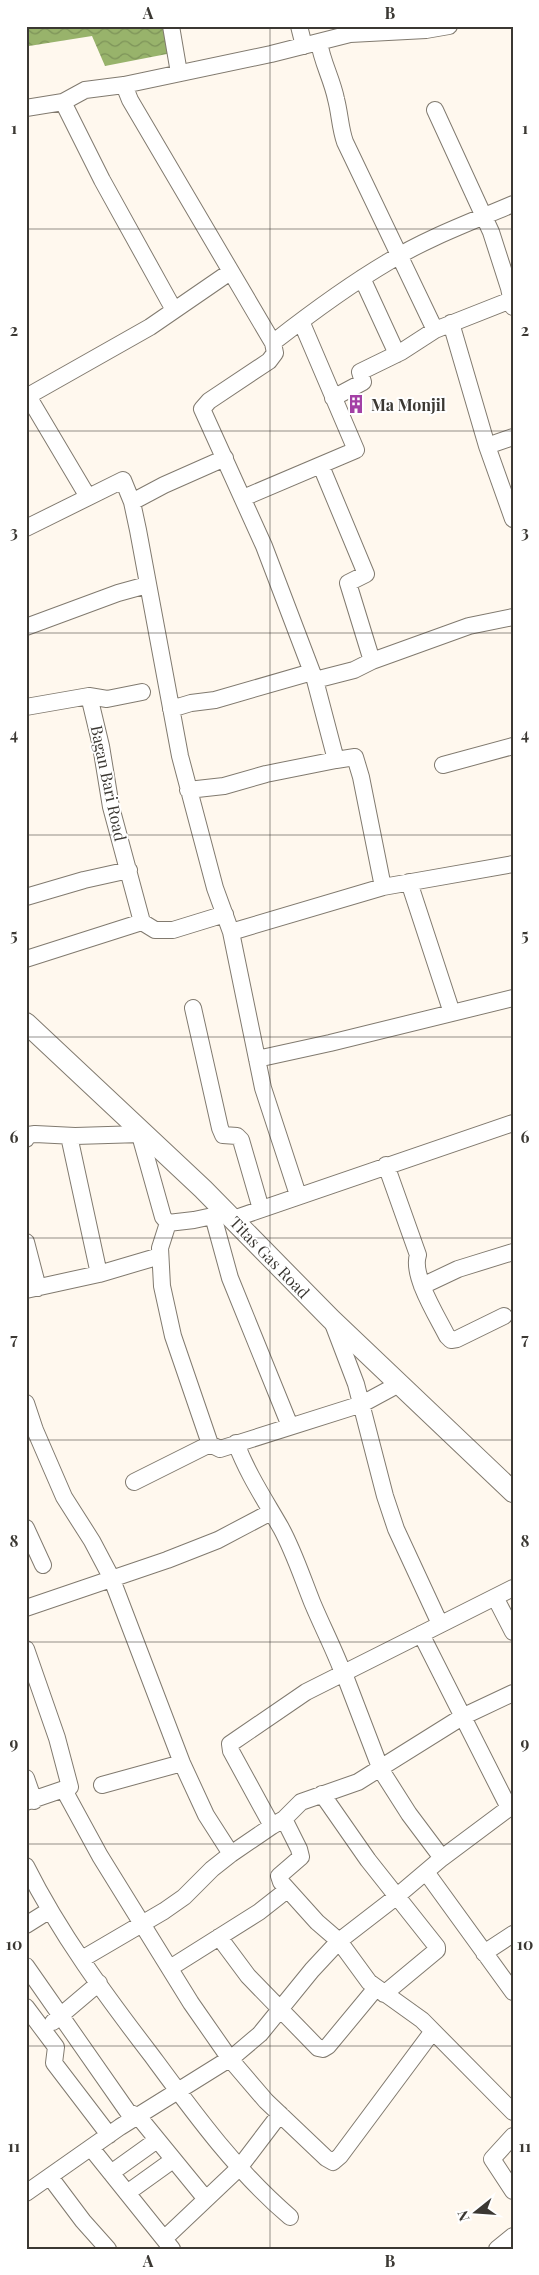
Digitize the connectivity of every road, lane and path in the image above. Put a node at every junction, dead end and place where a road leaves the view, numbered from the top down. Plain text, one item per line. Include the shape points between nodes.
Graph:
1 (171, 26) edge
2 (299, 26) edge
3 (449, 26) edge
4 (409, 28) edge
5 (312, 44) junction
6 (178, 73) junction
7 (124, 85) junction
8 (63, 102) junction
9 (26, 108) edge
10 (435, 110) dead end
11 (513, 204) edge
12 (484, 216) junction
13 (398, 256) junction
14 (230, 272) junction
15 (362, 278) junction
16 (512, 303) edge
17 (174, 310) junction
18 (300, 321) junction
19 (451, 323) junction
20 (435, 330) junction
21 (273, 343) junction
22 (397, 354) junction
23 (27, 395) edge
24 (333, 398) junction
25 (513, 437) edge
26 (487, 446) junction
27 (225, 458) junction
28 (321, 466) junction
29 (88, 497) junction
30 (243, 498) junction
31 (132, 502) junction
32 (513, 519) edge
33 (26, 528) edge
34 (148, 586) junction
35 (513, 617) edge
36 (26, 627) edge
37 (372, 661) junction
38 (314, 676) junction
39 (142, 692) dead end
40 (90, 696) junction
41 (26, 707) edge
42 (171, 709) junction
43 (513, 746) edge
44 (336, 760) junction
45 (443, 765) dead end
46 (188, 790) junction
47 (513, 864) edge
48 (129, 870) junction
49 (409, 882) junction
50 (383, 887) junction
51 (26, 896) edge
52 (225, 914) junction
53 (142, 922) junction
54 (231, 932) junction
55 (26, 959) edge
56 (513, 998) edge
57 (193, 1008) dead end
58 (452, 1013) junction
59 (26, 1024) edge
60 (257, 1058) junction
61 (513, 1123) edge
62 (139, 1131) junction
63 (69, 1136) junction
64 (26, 1138) edge
65 (386, 1166) junction
66 (298, 1196) junction
67 (261, 1209) junction
68 (224, 1216) junction
69 (168, 1223) junction
70 (26, 1242) edge
71 (513, 1252) edge
72 (160, 1256) junction
73 (99, 1274) junction
74 (422, 1286) junction
75 (32, 1289) edge
76 (504, 1316) dead end
77 (331, 1319) junction
78 (399, 1384) junction
79 (26, 1403) edge
80 (362, 1404) junction
81 (290, 1426) junction
82 (32, 1439) edge
83 (236, 1443) junction
84 (210, 1444) junction
85 (134, 1482) dead end
86 (513, 1492) edge
87 (271, 1512) junction
88 (26, 1528) edge
89 (43, 1565) dead end
90 (112, 1577) junction
91 (513, 1588) edge
92 (495, 1597) junction
93 (26, 1608) edge
94 (440, 1624) junction
95 (513, 1632) edge
96 (422, 1634) junction
97 (26, 1648) edge
98 (343, 1673) junction
99 (513, 1693) edge
100 (462, 1718) junction
101 (182, 1763) junction
102 (381, 1770) junction
103 (26, 1778) edge
104 (102, 1785) dead end
105 (64, 1790) junction
106 (322, 1794) junction
107 (30, 1802) edge
108 (511, 1811) edge
109 (278, 1823) junction
110 (231, 1854) junction
111 (442, 1858) junction
112 (26, 1866) edge
113 (426, 1872) junction
114 (288, 1890) junction
115 (396, 1897) junction
116 (50, 1910) junction
117 (142, 1923) junction
118 (26, 1925) edge
119 (513, 1934) edge
120 (219, 1937) junction
121 (339, 1941) junction
122 (484, 1953) junction
123 (82, 1959) junction
124 (26, 1966) edge
125 (170, 1968) junction
126 (98, 1983) junction
127 (380, 1991) junction
128 (513, 1992) edge
129 (26, 2007) edge
130 (282, 2008) junction
131 (61, 2015) junction
132 (43, 2030) junction
133 (432, 2031) junction
134 (230, 2059) junction
135 (177, 2091) junction
136 (513, 2112) edge
137 (280, 2114) junction
138 (138, 2116) junction
139 (109, 2135) junction
140 (513, 2136) edge
141 (157, 2140) junction
142 (91, 2148) junction
143 (173, 2160) junction
144 (239, 2168) junction
145 (111, 2173) junction
146 (50, 2177) junction
147 (513, 2192) edge
148 (26, 2193) edge
149 (127, 2193) junction
150 (205, 2198) junction
151 (290, 2217) dead end
152 (513, 2236) edge
153 (168, 2244) edge
154 (108, 2249) edge
155 (497, 2249) edge

1 - 6 street
2 - 5 street
3 - 4 street via 426,30
4 - 5 street via 350,34
5 - 6 street
5 - 13 street via 322,58 336,99 344,142
6 - 7 street
7 - 8 street via 85,90
7 - 14 street
8 - 9 street
8 - 17 street
10 - 12 street
11 - 12 street
12 - 13 street
12 - 16 street
13 - 15 street
13 - 20 street
14 - 17 street
14 - 21 street
15 - 18 street
15 - 22 street
16 - 19 street
17 - 23 street via 150,327
18 - 21 street
18 - 24 street
19 - 20 street
19 - 26 street
20 - 22 street
21 - 27 street via 275,350 269,361 208,401 202,409
22 - 24 street via 360,372 364,382
23 - 29 street
24 - 28 street via 356,450
25 - 26 street
26 - 32 street
27 - 30 street
27 - 31 street
28 - 30 street
28 - 37 street via 366,574 348,583
29 - 31 street via 123,480
29 - 33 street
30 - 38 street
31 - 34 street
34 - 36 street via 118,593
34 - 42 street
35 - 37 street via 470,626
37 - 38 street via 354,670
38 - 42 street
38 - 44 street
39 - 40 street, Bagan Bari Road via 107,699
40 - 41 street
40 - 48 street, Bagan Bari Road via 111,807
42 - 46 street
43 - 45 street
44 - 46 street via 224,786
44 - 50 street via 355,757
46 - 52 street
47 - 49 street
48 - 51 street
48 - 53 street, Bagan Bari Road
49 - 50 street
49 - 58 street
50 - 54 street
52 - 53 street via 173,930 155,930
52 - 54 street
53 - 55 street
54 - 60 street
56 - 58 street
57 - 67 street via 220,1128 223,1135 237,1136 240,1140
58 - 60 street
59 - 62 street, Titas Gas Road
60 - 66 street via 263,1088
61 - 65 street
62 - 63 street
62 - 68 street, Titas Gas Road
62 - 69 street via 162,1217
63 - 64 street via 35,1134
63 - 73 street
65 - 66 street
65 - 74 street via 418,1255 416,1261
66 - 67 street
67 - 68 street
68 - 69 street
68 - 77 street, Titas Gas Road
68 - 81 street via 230,1278
69 - 72 street
70 - 75 street
71 - 74 street via 458,1269
72 - 73 street
72 - 84 street via 162,1286 173,1336
73 - 75 street
74 - 76 street via 451,1340
77 - 78 street, Titas Gas Road
77 - 80 street
78 - 80 street
78 - 86 street, Titas Gas Road
79 - 82 street
80 - 81 street
80 - 94 street via 396,1529
81 - 83 street
82 - 90 street
83 - 84 street via 220,1449
83 - 87 street via 242,1461
84 - 85 street
87 - 90 street via 218,1540
87 - 98 street via 296,1560
88 - 89 street
90 - 93 street
90 - 101 street
91 - 92 street
92 - 94 street
92 - 95 street
94 - 96 street
96 - 98 street
96 - 100 street
97 - 105 street via 60,1746 70,1787
98 - 102 street
98 - 109 street via 306,1692 230,1744 231,1751
99 - 100 street
100 - 102 street
100 - 108 street
101 - 104 street
101 - 110 street via 206,1815
102 - 106 street
102 - 111 street
103 - 107 street
105 - 107 street
105 - 117 street
106 - 109 street via 301,1802
106 - 115 street
108 - 111 street
109 - 110 street
109 - 114 street via 301,1857 279,1876
110 - 117 street via 184,1897
111 - 113 street
112 - 116 street
113 - 115 street
113 - 122 street
114 - 120 street
114 - 121 street
115 - 121 street
115 - 127 street via 436,1944 437,1950
116 - 118 street
116 - 123 street
117 - 123 street
117 - 125 street
119 - 122 street
120 - 125 street
120 - 130 street via 248,1976
121 - 127 street via 355,1965
121 - 130 street
122 - 128 street
123 - 126 street
124 - 131 street
125 - 134 street
126 - 131 street
126 - 135 street
127 - 130 street via 323,2049 318,2048
127 - 133 street via 422,2020
129 - 132 street
130 - 134 street via 260,2034
131 - 132 street
131 - 138 street via 128,2112
132 - 139 street via 56,2047 54,2063
133 - 136 street
133 - 137 street via 333,2162
134 - 135 street
134 - 137 street
135 - 138 street
135 - 144 street
137 - 144 street
138 - 139 street
138 - 141 street
139 - 142 street
140 - 147 street via 492,2159
141 - 143 street
141 - 145 street
142 - 145 street
142 - 146 street
143 - 149 street
143 - 150 street
144 - 150 street
144 - 151 street via 262,2194
145 - 149 street
146 - 148 street
146 - 154 street
149 - 153 street
150 - 153 street
152 - 155 street

